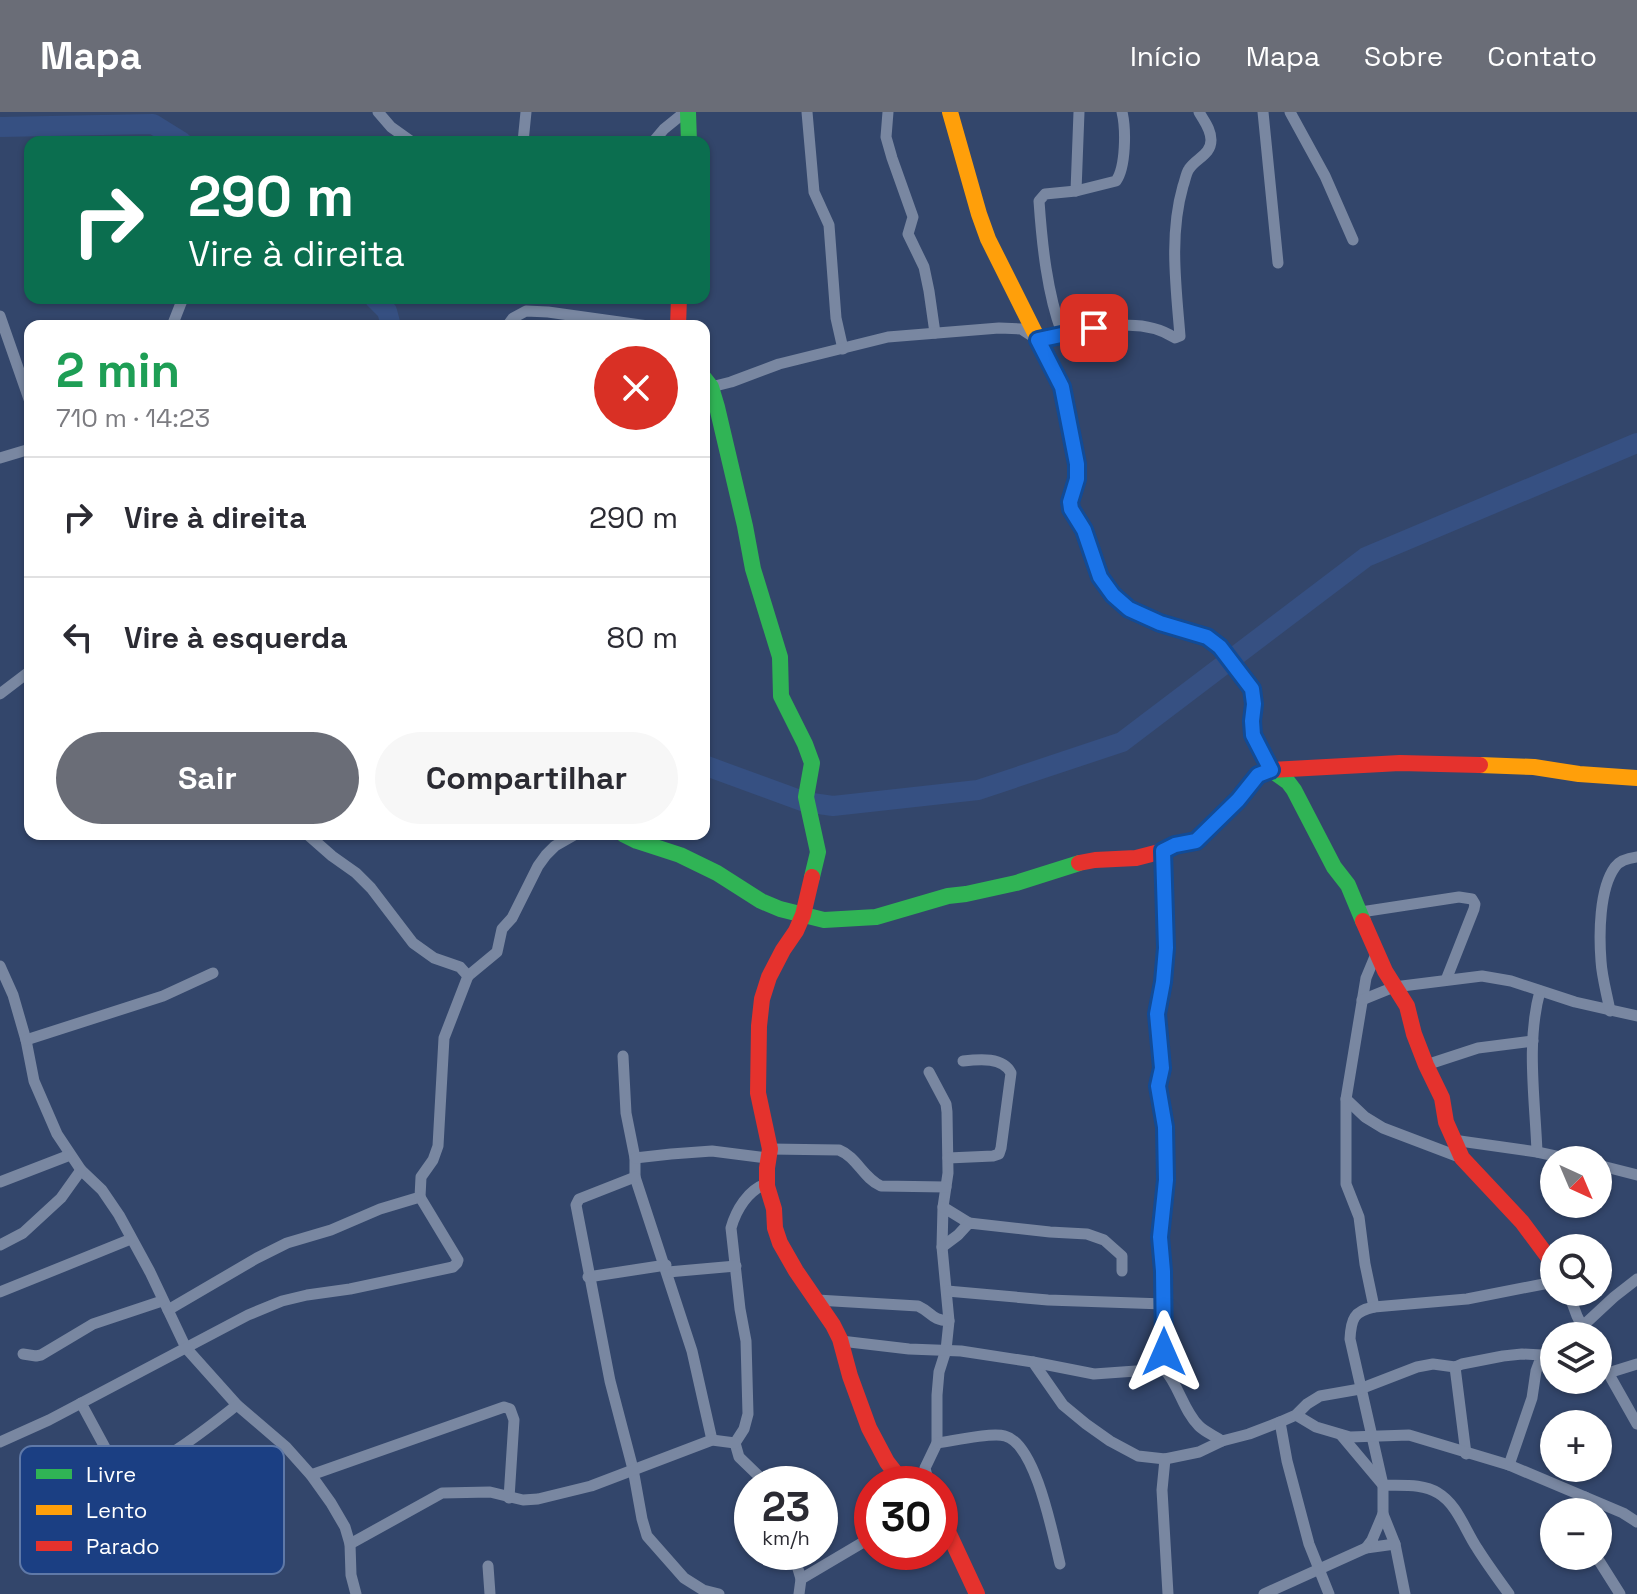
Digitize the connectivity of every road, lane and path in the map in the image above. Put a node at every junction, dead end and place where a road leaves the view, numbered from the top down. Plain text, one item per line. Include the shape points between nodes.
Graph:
1 (378, 112) edge
2 (526, 112) edge
3 (687, 112) edge
4 (807, 112) edge
5 (888, 112) edge
6 (950, 112) edge
7 (1079, 112) edge
8 (1122, 112) edge
9 (1199, 112) edge
10 (1263, 112) edge
11 (1290, 112) edge
12 (404, 136) edge
13 (524, 136) edge
14 (658, 136) edge
15 (689, 136) edge
16 (1076, 191) junction
17 (1353, 240) dead end
18 (1278, 263) dead end
19 (0, 316) edge
20 (512, 320) edge
21 (605, 320) edge
22 (935, 333) junction
23 (1062, 333) junction
24 (1038, 340) junction
25 (843, 349) junction
26 (710, 382) edge
27 (24, 385) edge
28 (710, 388) edge
29 (24, 451) edge
30 (0, 458) edge
31 (24, 676) edge
32 (0, 694) edge
33 (1271, 770) junction
34 (1637, 778) edge
35 (314, 840) edge
36 (566, 840) edge
37 (635, 840) edge
38 (1163, 851) junction
39 (1637, 857) edge
40 (1361, 912) junction
41 (803, 915) junction
42 (1376, 954) junction
43 (0, 966) edge
44 (213, 973) dead end
45 (468, 976) junction
46 (1446, 980) junction
47 (1394, 987) junction
48 (1540, 991) junction
49 (1362, 1000) junction
50 (1610, 1011) junction
51 (1637, 1016) edge
52 (26, 1040) junction
53 (1533, 1041) junction
54 (623, 1056) dead end
55 (963, 1061) dead end
56 (1426, 1065) junction
57 (929, 1072) dead end
58 (1346, 1099) junction
59 (1453, 1140) junction
60 (1537, 1152) junction
61 (1540, 1153) edge
62 (769, 1154) junction
63 (70, 1155) junction
64 (635, 1158) junction
65 (948, 1158) junction
66 (1462, 1158) junction
67 (1612, 1169) edge
68 (81, 1170) junction
69 (1637, 1175) edge
70 (635, 1177) junction
71 (0, 1182) edge
72 (766, 1184) junction
73 (946, 1187) junction
74 (420, 1197) junction
75 (943, 1207) junction
76 (969, 1223) junction
77 (131, 1239) junction
78 (0, 1245) edge
79 (1540, 1246) edge
80 (942, 1247) junction
81 (736, 1266) junction
82 (667, 1268) junction
83 (1122, 1271) dead end
84 (588, 1277) junction
85 (1637, 1279) edge
86 (1540, 1285) edge
87 (947, 1291) junction
88 (0, 1292) edge
89 (817, 1300) junction
90 (1164, 1304) junction
91 (165, 1305) junction
92 (1374, 1307) junction
93 (949, 1321) junction
94 (1593, 1322) edge
95 (841, 1341) junction
96 (186, 1348) junction
97 (946, 1350) junction
98 (23, 1354) dead end
99 (1540, 1355) edge
100 (1540, 1360) edge
101 (1033, 1362) junction
102 (1637, 1364) edge
103 (1455, 1367) junction
104 (1164, 1369) junction
105 (1612, 1372) edge
106 (1612, 1380) edge
107 (1360, 1389) junction
108 (81, 1403) junction
109 (237, 1405) junction
110 (1296, 1415) junction
111 (1280, 1422) junction
112 (1637, 1424) edge
113 (1199, 1426) junction
114 (1341, 1435) junction
115 (1373, 1438) junction
116 (712, 1440) junction
117 (1222, 1441) junction
118 (0, 1442) edge
119 (735, 1443) junction
120 (937, 1443) junction
121 (104, 1446) edge
122 (180, 1446) edge
123 (1199, 1452) junction
124 (1466, 1454) junction
125 (1165, 1459) junction
126 (1509, 1465) junction
127 (748, 1466) edge
128 (889, 1466) edge
129 (926, 1466) edge
130 (633, 1469) junction
131 (311, 1475) junction
132 (1383, 1485) junction
133 (1585, 1497) joint
134 (509, 1498) junction
135 (1383, 1514) junction
136 (1637, 1522) edge
137 (350, 1544) junction
138 (1395, 1544) junction
139 (854, 1548) edge
140 (1366, 1548) junction
141 (958, 1553) edge
142 (1060, 1564) dead end
143 (488, 1566) dead end
144 (798, 1570) edge
145 (1319, 1570) junction
146 (1605, 1570) edge
147 (801, 1579) junction
148 (356, 1594) edge
149 (490, 1594) edge
150 (719, 1594) edge
151 (799, 1594) edge
152 (977, 1594) edge
153 (1168, 1594) edge
154 (1264, 1594) edge
155 (1329, 1594) edge
156 (1405, 1594) edge
157 (1509, 1594) edge
158 (1620, 1594) edge

1 - 12 street
2 - 13 street
3 - 14 street
3 - 15 street
4 - 25 street via 814,192 829,225
5 - 22 street via 886,137 913,217 908,234 924,267
6 - 24 street via 979,214
7 - 16 street
8 - 16 street via 1120,177
9 - 23 street via 1211,145 1189,168 1178,211 1174,261 1180,336 1141,325
10 - 18 street
11 - 17 street
16 - 23 street via 1045,194 1039,201 1050,290
19 - 27 street
20 - 21 street via 526,311
22 - 24 street via 1021,329
22 - 25 street via 888,337
23 - 24 street
24 - 33 street via 1062,387 1077,464 1071,509 1100,577 1129,609 1207,637 1220,647 1252,689 1253,735
25 - 26 street via 731,382
28 - 41 street via 753,569 780,657 781,696 812,763 806,801 818,852
29 - 30 street
31 - 32 street
33 - 34 street via 1413,763 1534,767
33 - 38 street via 1258,775 1196,841
33 - 40 street via 1294,790
35 - 45 street via 371,888 413,943
36 - 45 street via 538,866 502,929 497,952
37 - 41 street via 680,855 761,901
38 - 41 street via 1072,865 876,917 824,920
38 - 90 street via 1166,948 1157,1014 1162,1068 1158,1086 1165,1127 1160,1237
39 - 50 street via 1615,866 1605,890 1600,947
40 - 42 street
40 - 46 street via 1472,899 1474,909
41 - 62 street via 762,999 758,1093
42 - 47 street
42 - 49 street
43 - 52 street
44 - 52 street via 163,996
45 - 74 street via 444,1038 438,1146 421,1177
46 - 47 street
46 - 48 street via 1482,976
47 - 49 street
47 - 56 street via 1407,1006
48 - 50 street
48 - 53 street
49 - 58 street
50 - 51 street
52 - 63 street via 34,1081
53 - 56 street via 1478,1048
53 - 60 street
54 - 64 street
55 - 65 street via 991,1060 1009,1067 1001,1148 993,1156
56 - 59 street
57 - 65 street via 946,1104
58 - 66 street via 1383,1128
58 - 92 street via 1346,1184 1359,1217
59 - 60 street
59 - 66 street
60 - 61 street
62 - 64 street via 712,1151
62 - 72 street
62 - 73 street via 839,1150 881,1186
63 - 68 street
63 - 71 street
64 - 70 street
65 - 73 street
66 - 79 street
67 - 69 street
68 - 77 street via 108,1198
68 - 78 street via 61,1198 23,1233
70 - 82 street
70 - 84 street via 579,1199 576,1205
72 - 81 street via 754,1190 734,1218
72 - 89 street via 783,1247
73 - 75 street
74 - 91 street via 287,1243
74 - 96 street via 458,1260 453,1267 282,1301
75 - 76 street
75 - 80 street
76 - 80 street
76 - 83 street via 1092,1235 1122,1256
77 - 88 street
77 - 91 street
80 - 87 street
81 - 82 street
81 - 119 street via 748,1414
82 - 84 street
82 - 116 street
84 - 130 street
85 - 94 street
86 - 92 street via 1467,1299
87 - 90 street
87 - 93 street
89 - 93 street via 918,1306
89 - 95 street
90 - 104 street
91 - 96 street
91 - 98 street via 93,1324 41,1355
92 - 107 street via 1363,1309 1351,1325
93 - 97 street
95 - 97 street
95 - 128 street
96 - 108 street
96 - 109 street
97 - 101 street
97 - 120 street via 939,1372
99 - 103 street via 1503,1356
100 - 126 street
101 - 104 street via 1094,1374
101 - 125 street via 1063,1405 1086,1424 1138,1456
102 - 105 street
103 - 107 street via 1417,1367
103 - 124 street
104 - 113 street
106 - 112 street
107 - 110 street via 1320,1396
107 - 115 street
108 - 118 street
108 - 121 street
109 - 122 street
109 - 131 street
110 - 111 street
110 - 114 street
111 - 117 street
111 - 145 street
113 - 117 street
113 - 123 street
114 - 115 street
114 - 132 street
115 - 124 street via 1409,1435
115 - 132 street
116 - 119 street
116 - 130 street
117 - 123 street
119 - 127 street
120 - 129 street
120 - 142 street via 1001,1435 1014,1439 1034,1472
123 - 125 street
124 - 126 street
125 - 153 street
126 - 133 street
130 - 134 street via 561,1495
130 - 150 street via 647,1536 684,1578
131 - 134 street via 504,1407 514,1420
131 - 137 street via 345,1527
132 - 135 street
132 - 157 street via 1439,1493
133 - 136 street
134 - 137 street via 490,1492 442,1493
135 - 138 street
135 - 140 street
137 - 148 street
138 - 140 street
138 - 156 street
139 - 147 street
140 - 145 street
141 - 152 street
143 - 149 street
144 - 147 street
145 - 154 street
145 - 155 street
146 - 158 street
147 - 151 street

